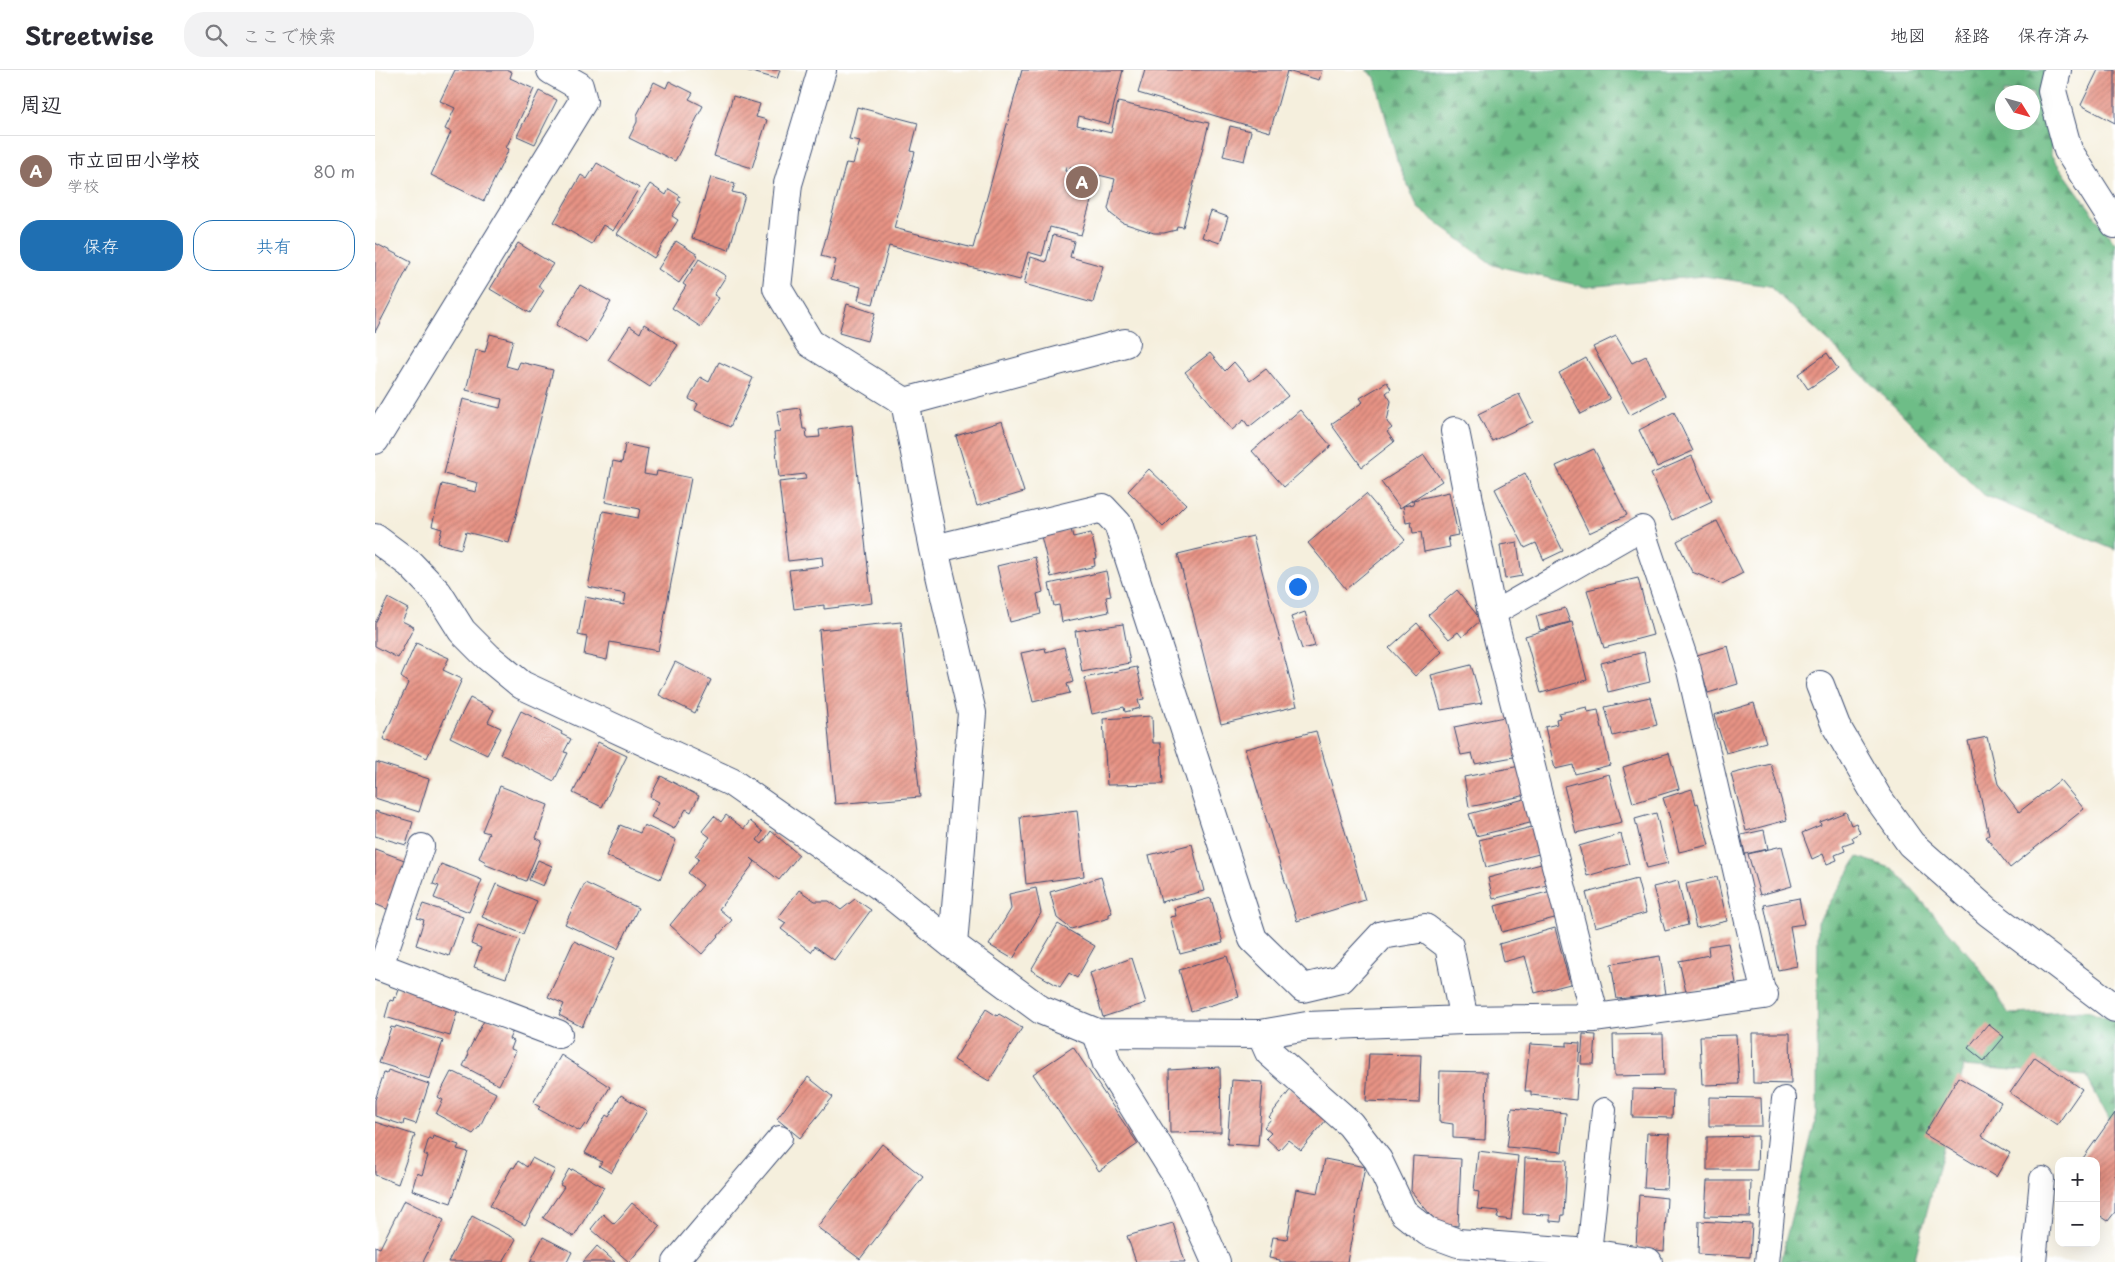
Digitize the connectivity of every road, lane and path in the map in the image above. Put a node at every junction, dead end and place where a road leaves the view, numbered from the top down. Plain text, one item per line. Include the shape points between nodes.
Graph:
1 (551, 70) edge
2 (821, 70) edge
3 (2057, 70) edge
4 (2115, 224) edge
5 (1125, 343) dead end
6 (905, 402) junction
7 (1455, 431) dead end
8 (375, 440) edge
9 (375, 538) edge
10 (934, 549) junction
11 (1492, 614) junction
12 (1820, 685) dead end
13 (422, 846) dead end
14 (953, 945) junction
15 (378, 966) edge
16 (1764, 995) joint
17 (2115, 1008) edge
18 (1595, 1018) junction
19 (1464, 1020) junction
20 (1097, 1032) junction
21 (558, 1034) dead end
22 (1261, 1034) junction
23 (1784, 1098) dead end
24 (1604, 1110) dead end
25 (780, 1138) dead end
26 (2042, 1179) dead end
27 (1589, 1252) junction
28 (675, 1262) edge
29 (1216, 1262) edge
30 (1648, 1262) edge
31 (1767, 1262) edge
32 (2034, 1262) edge

1 - 8 street via 579,86 583,100
2 - 6 street via 788,184 777,288 810,343
3 - 4 street via 2053,91 2067,150
5 - 6 street
6 - 10 street
7 - 11 street
9 - 14 street via 410,564 438,593 462,631 488,658 522,685 731,782 880,886
10 - 14 street via 972,713
10 - 19 street via 1103,508 1118,524 1253,939 1303,988 1341,979 1382,935 1425,928 1449,946
11 - 16 lane via 1642,528 1688,666
11 - 18 street
12 - 17 street via 1836,726 1878,798 1911,844 1988,912
13 - 15 lane
14 - 20 street via 1041,1010
15 - 21 street
16 - 18 street
18 - 19 street
19 - 22 street via 1307,1026
20 - 22 street
20 - 29 street via 1107,1064 1181,1183
22 - 27 street via 1269,1052 1350,1124 1379,1160 1403,1212 1428,1232 1458,1243
23 - 31 lane
24 - 27 lane
25 - 28 lane
26 - 32 lane
27 - 30 street

